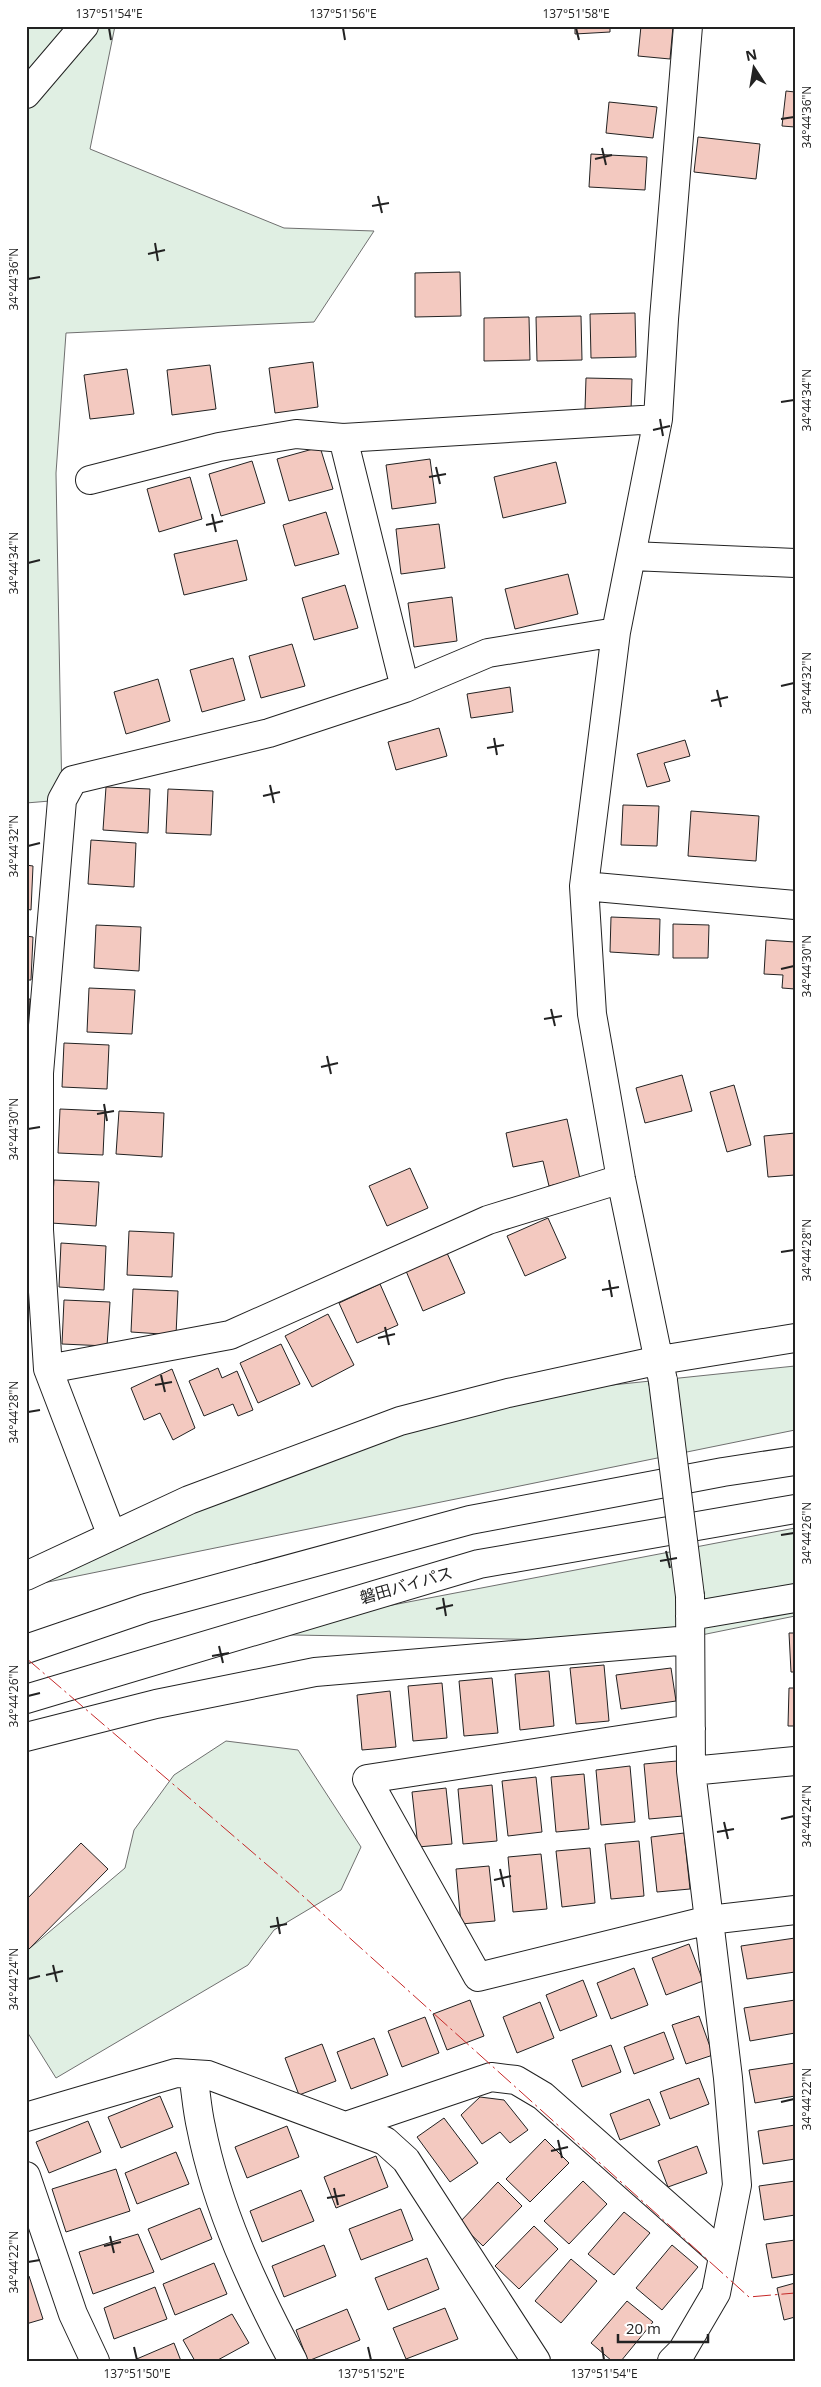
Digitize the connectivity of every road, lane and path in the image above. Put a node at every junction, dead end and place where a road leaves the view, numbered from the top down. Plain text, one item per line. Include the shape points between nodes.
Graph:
1 (84, 26) edge
2 (688, 26) edge
3 (26, 94) edge
4 (658, 419) junction
5 (343, 438) junction
6 (90, 480) dead end
7 (632, 556) junction
8 (795, 563) edge
9 (616, 632) junction
10 (405, 688) junction
11 (584, 886) junction
12 (795, 905) edge
13 (621, 1179) junction
14 (795, 1338) edge
15 (48, 1369) junction
16 (661, 1370) junction
17 (795, 1461) edge
18 (795, 1510) edge
19 (112, 1536) junction
20 (26, 1576) edge
21 (795, 1598) edge
22 (146, 1608) junction
23 (690, 1617) junction
24 (26, 1631) edge
25 (26, 1648) edge
26 (154, 1659) junction
27 (26, 1699) edge
28 (26, 1708) edge
29 (691, 1729) junction
30 (26, 1737) edge
31 (795, 1761) edge
32 (692, 1771) junction
33 (795, 1910) edge
34 (709, 1920) junction
35 (193, 2074) junction
36 (26, 2117) edge
37 (346, 2126) junction
38 (26, 2176) edge
39 (723, 2255) junction
40 (95, 2361) edge
41 (293, 2361) edge
42 (536, 2361) edge
43 (672, 2361) edge

1 - 3 main road
2 - 4 main road
4 - 5 main road
4 - 7 main road
5 - 6 main road via 296,434 220,447
5 - 10 main road
7 - 8 main road
7 - 9 main road
9 - 10 main road via 488,653
9 - 11 main road
10 - 15 main road via 269,732 74,780 62,800 38,1073 39,1230
11 - 12 main road
11 - 13 main road via 592,1014
13 - 15 main road via 488,1220 230,1335
13 - 16 main road
14 - 16 main road
15 - 19 main road
16 - 19 main road via 508,1392 400,1421 189,1500
16 - 23 main road, bridge
17 - 22 main road via 470,1520
18 - 26 main road, 磐田バイパス via 479,1564
19 - 20 main road
21 - 23 main road
22 - 24 main road
22 - 25 main road
23 - 29 main road
23 - 30 main road via 315,1672 156,1704
26 - 27 main road, 磐田バイパス
26 - 28 main road
29 - 32 main road
29 - 34 main road via 367,1779 478,1977
31 - 32 main road
32 - 34 main road
33 - 34 main road
34 - 39 main road via 737,2185
35 - 36 main road via 176,2073
35 - 37 main road via 208,2075
35 - 41 main road via 201,2128 221,2200 263,2305
37 - 39 main road via 491,2077 516,2080 543,2096
37 - 42 main road via 386,2141 406,2160
38 - 40 main road via 73,2314
39 - 43 main road via 716,2293 682,2351

